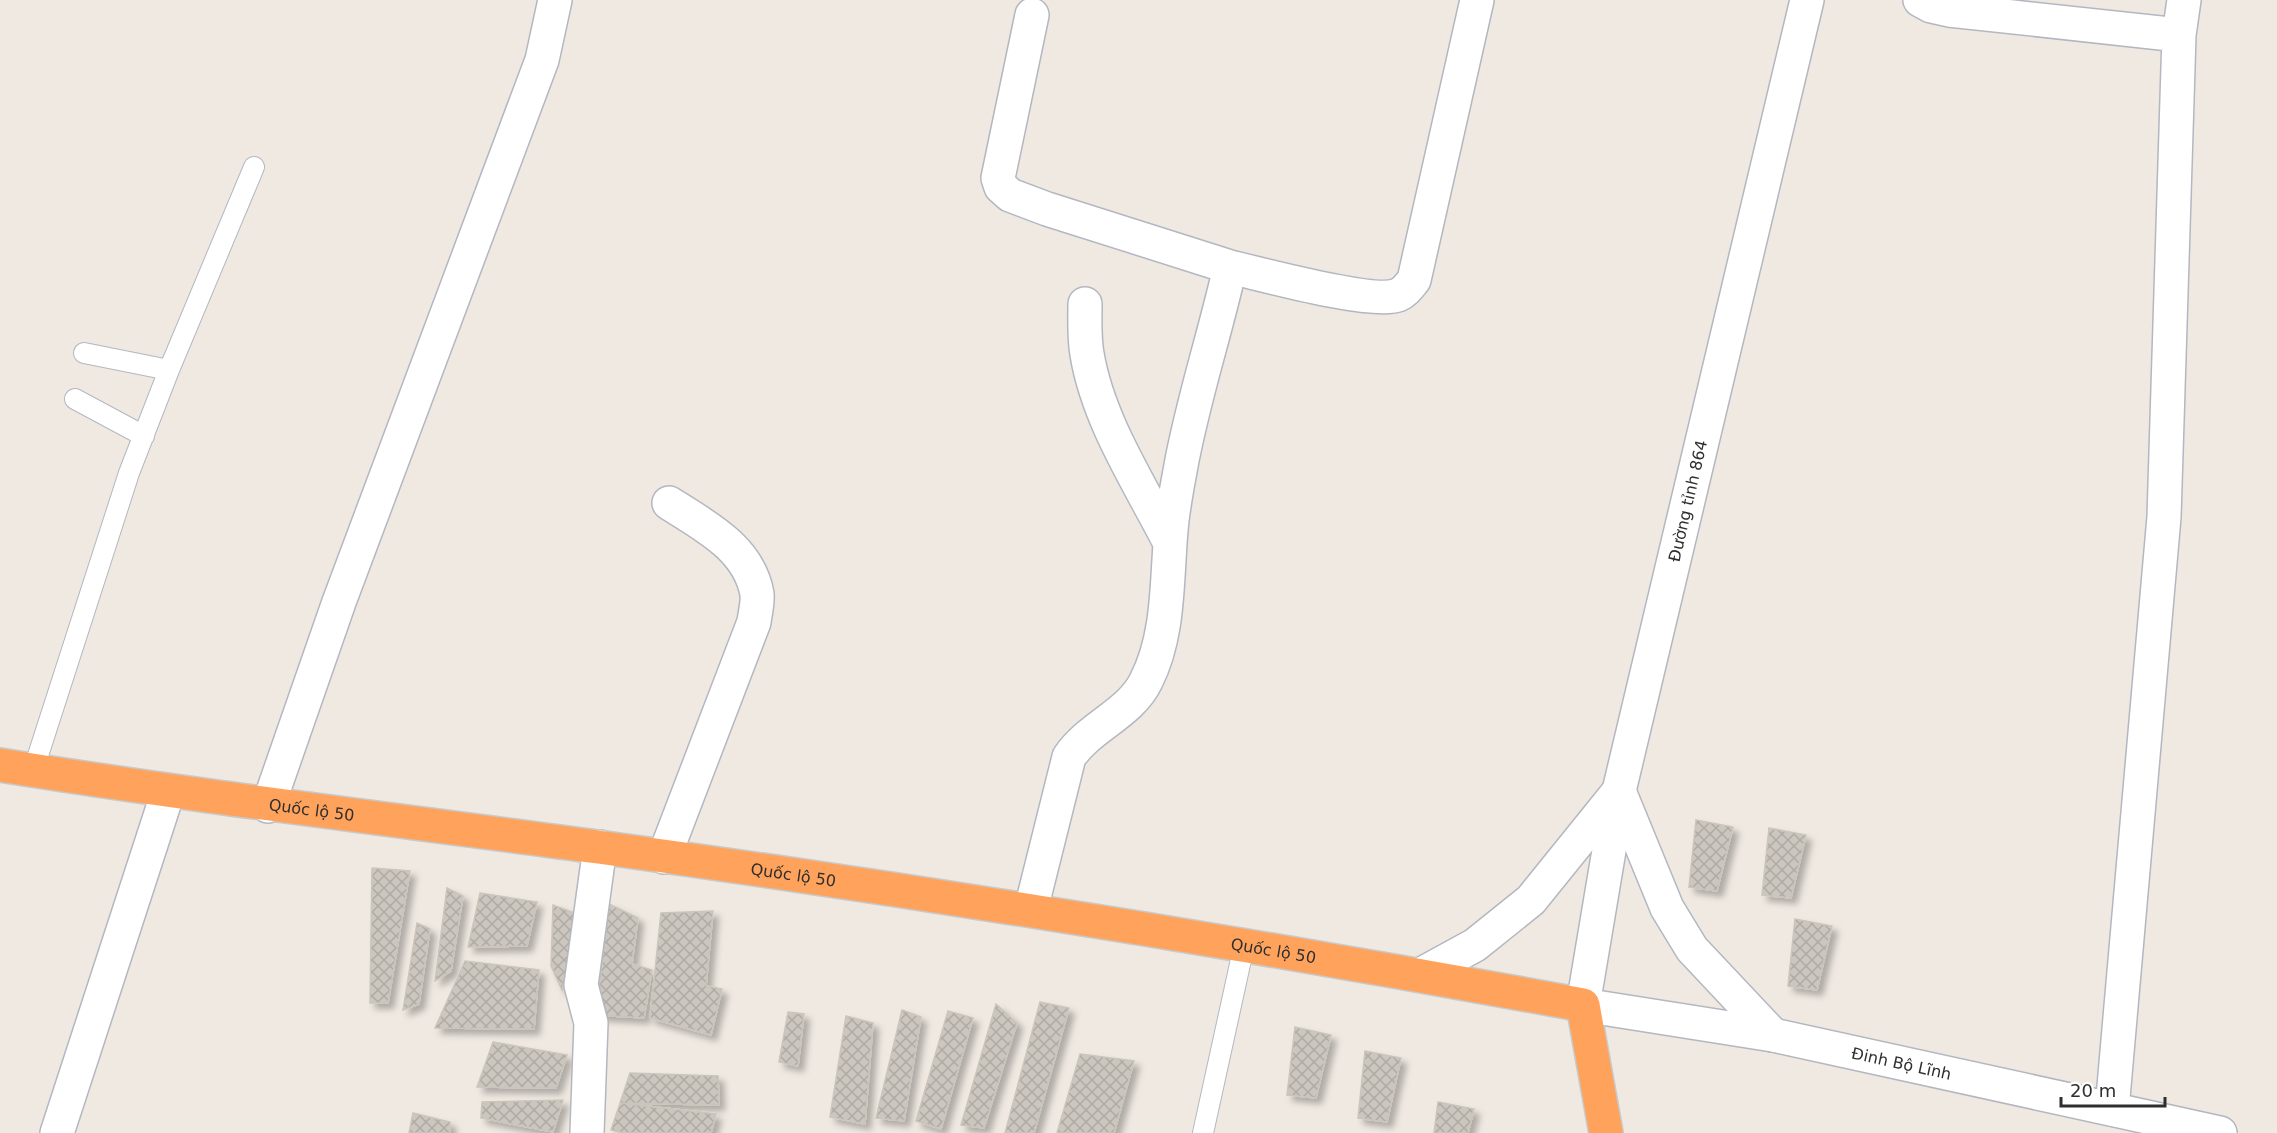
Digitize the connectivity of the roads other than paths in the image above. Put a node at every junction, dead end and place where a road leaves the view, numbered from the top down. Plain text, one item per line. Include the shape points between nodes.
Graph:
1 (555, 0) edge
2 (1477, 0) edge
3 (1807, 0) edge
4 (1920, 0) edge
5 (2184, 0) edge
6 (1032, 15) dead end
7 (2179, 34) junction
8 (254, 167) dead end
9 (1230, 267) junction
10 (1085, 304) dead end
11 (84, 353) dead end
12 (169, 370) junction
13 (75, 399) dead end
14 (144, 436) junction
15 (669, 503) dead end
16 (1170, 543) junction
17 (0, 765) edge
18 (33, 771) junction
19 (1619, 791) junction
20 (168, 792) junction
21 (268, 806) junction
22 (600, 847) junction
23 (664, 857) junction
24 (1031, 909) junction
25 (1244, 946) junction
26 (1420, 975) junction
27 (1583, 1005) junction
28 (1773, 1035) junction
29 (2112, 1108) junction
30 (57, 1133) edge
31 (586, 1133) edge
32 (1203, 1133) edge
33 (1606, 1133) edge
34 (2220, 1133) edge

1 - 21 street via 542,60 343,591
2 - 9 street via 1414,280 1406,290 1396,296 1359,295
3 - 19 street, Đường tỉnh 864
4 - 7 street via 1949,10
5 - 7 street
6 - 9 street via 998,178 1001,187 1010,195 1047,209
7 - 29 street via 2163,517
8 - 12 lane
9 - 16 street via 1180,468
10 - 16 street via 1087,355 1094,383 1111,426
11 - 12 lane
12 - 14 lane
13 - 14 lane
14 - 18 lane
15 - 23 street via 713,531 740,555 758,596 754,622
16 - 24 street via 1156,660 1139,693 1080,741 1070,757
17 - 18 highway, Quốc lộ 50
18 - 20 highway, Quốc lộ 50
19 - 26 street via 1531,900 1475,945
19 - 27 street, Đường tỉnh 864
19 - 28 street via 1667,908 1692,950
20 - 21 highway, Quốc lộ 50
20 - 30 street
21 - 22 highway, Quốc lộ 50
22 - 23 highway, Quốc lộ 50
22 - 31 street via 581,985 591,1023
23 - 24 highway, Quốc lộ 50
24 - 25 highway, Quốc lộ 50
25 - 26 highway, Quốc lộ 50
25 - 32 lane
26 - 27 highway, Quốc lộ 50
27 - 28 street, Đinh Bộ Lĩnh
27 - 33 highway
28 - 29 street, Đinh Bộ Lĩnh
29 - 34 street, Đinh Bộ Lĩnh

